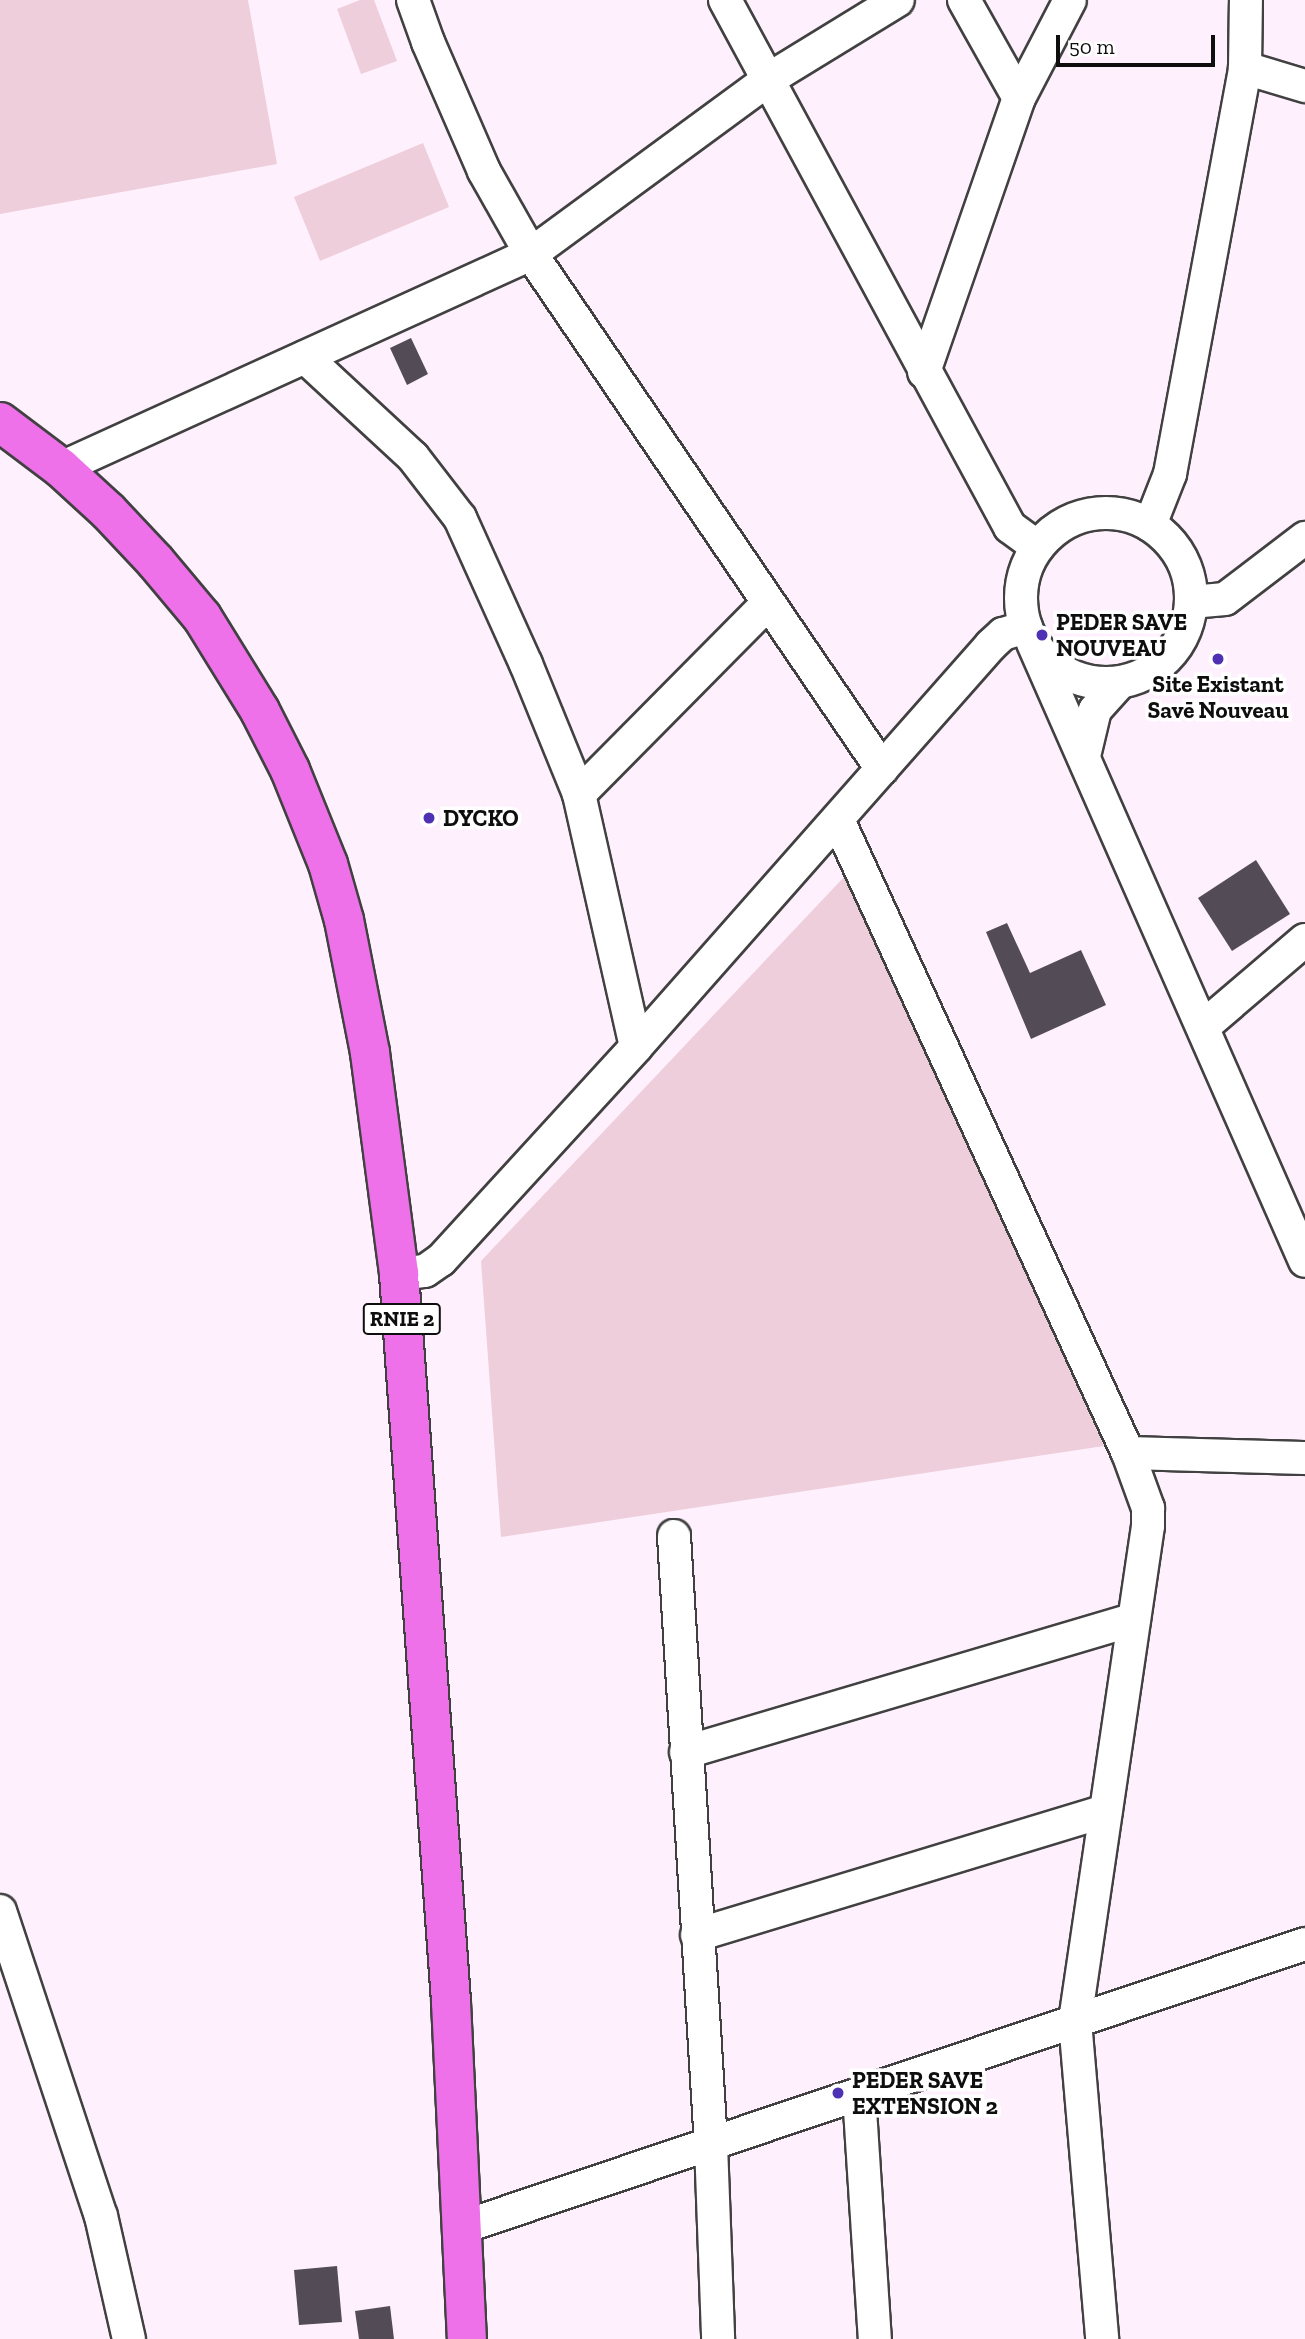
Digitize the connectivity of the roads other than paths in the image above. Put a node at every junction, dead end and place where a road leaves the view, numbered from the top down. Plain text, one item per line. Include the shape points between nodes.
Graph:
1 (413, 0) edge
2 (725, 0) edge
3 (898, 0) edge
4 (964, 0) edge
5 (1070, 0) edge
6 (1246, 0) edge
7 (1245, 68) junction
8 (769, 79) junction
9 (1305, 86) edge
10 (1019, 98) junction
11 (531, 254) junction
12 (305, 357) junction
13 (924, 372) junction
14 (0, 422) edge
15 (61, 468) junction
16 (1150, 525) junction
17 (1305, 538) edge
18 (1038, 547) junction
19 (1191, 602) junction
20 (768, 603) junction
21 (1030, 635) junction
22 (1119, 683) junction
23 (1084, 756) junction
24 (882, 769) junction
25 (579, 794) junction
26 (838, 820) junction
27 (1305, 940) edge
28 (1203, 1027) junction
29 (636, 1047) junction
30 (1305, 1261) edge
31 (399, 1275) junction
32 (1128, 1453) junction
33 (1305, 1458) edge
34 (674, 1536) dead end
35 (1134, 1619) junction
36 (686, 1752) junction
37 (1106, 1811) junction
38 (0, 1911) edge
39 (697, 1935) junction
40 (1305, 1944) edge
41 (1075, 2021) junction
42 (859, 2094) junction
43 (711, 2144) junction
44 (463, 2227) junction
45 (129, 2339) edge
46 (467, 2339) edge
47 (718, 2339) edge
48 (874, 2339) edge
49 (1102, 2339) edge

1 - 11 street via 484,171
2 - 8 street
3 - 8 street
4 - 10 street
5 - 10 street
6 - 7 street
7 - 9 street
7 - 16 street via 1170,474
8 - 11 street
8 - 13 street
10 - 13 street
11 - 12 street
11 - 20 street
12 - 15 street
12 - 25 street via 413,457 460,518
13 - 18 street via 1010,527
14 - 15 main road, RNIE 2
15 - 31 main road, RNIE 2 via 155,561 202,617 260,711 312,822 356,969
16 - 18 street via 1127,515 1094,513 1063,525
16 - 19 street via 1179,554
17 - 19 street via 1225,599
18 - 21 street via 1021,594
19 - 22 street via 1189,619 1175,649 1150,672
20 - 24 street
20 - 25 street
21 - 22 street via 1049,662 1070,676
21 - 23 street
21 - 24 street via 1003,634
22 - 23 street via 1095,710
23 - 28 street
24 - 26 street
25 - 29 street
26 - 29 street
26 - 32 street
27 - 28 street
28 - 30 street
29 - 31 street via 441,1260 425,1271
31 - 44 main road, RNIE 2
32 - 33 street
32 - 35 street via 1147,1508
34 - 36 street
35 - 36 street
35 - 37 street
36 - 39 street
37 - 39 street
37 - 41 street
38 - 45 street via 101,2216
39 - 43 street
40 - 41 street
41 - 42 street
41 - 49 street
42 - 43 street
42 - 48 street
43 - 44 street
43 - 47 street
44 - 46 main road, RNIE 2

